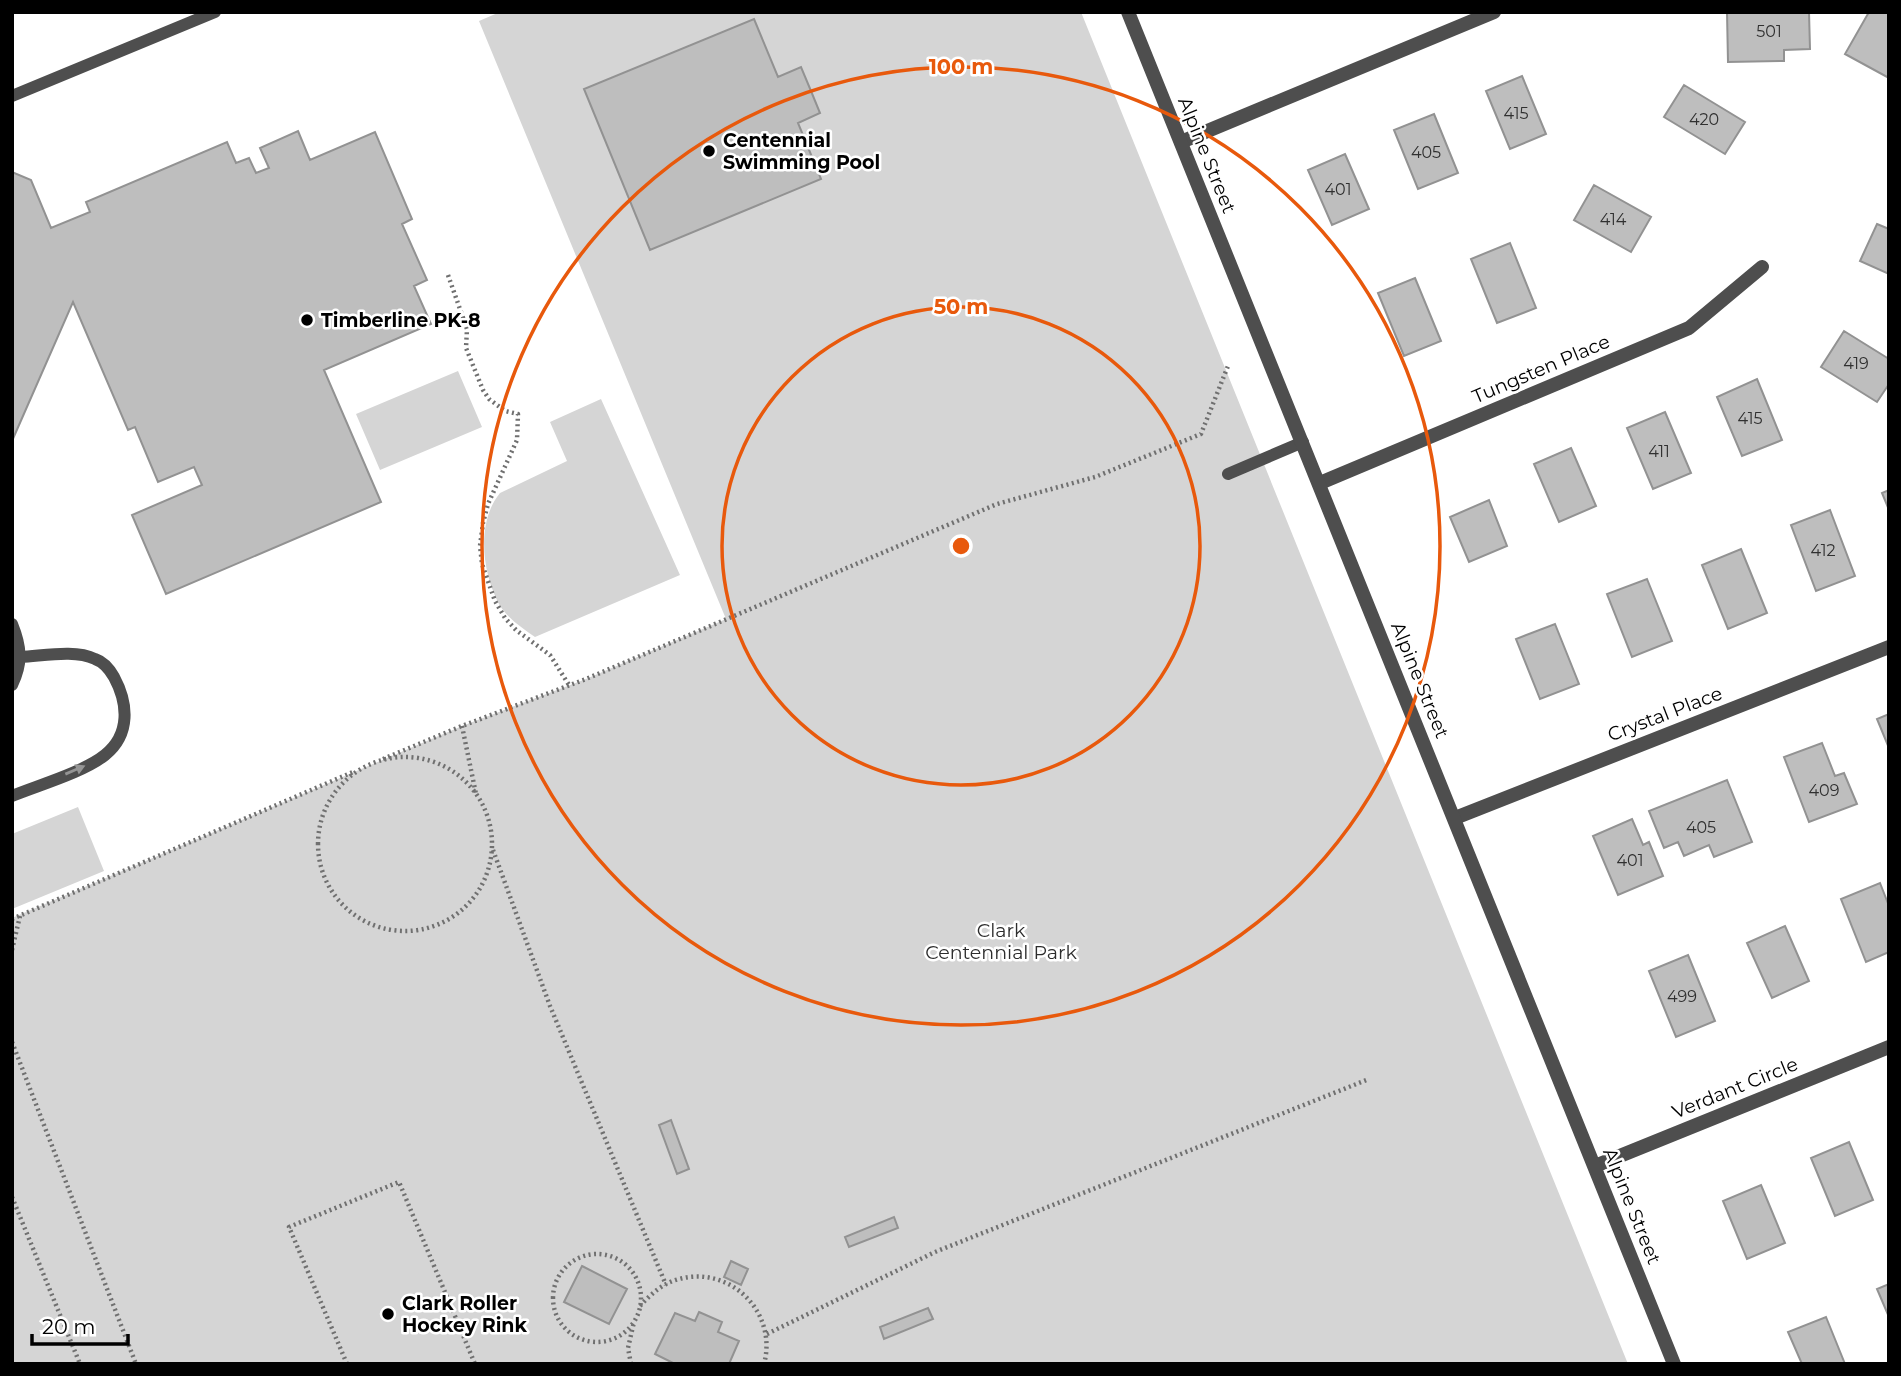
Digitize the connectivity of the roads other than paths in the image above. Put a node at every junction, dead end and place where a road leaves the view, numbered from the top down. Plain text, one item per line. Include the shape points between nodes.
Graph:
1 (215, 12) edge
2 (1128, 12) edge
3 (1494, 12) edge
4 (12, 96) edge
5 (1181, 142) junction
6 (1762, 267) dead end
7 (1303, 442) junction
8 (1228, 474) dead end
9 (1320, 483) junction
10 (12, 624) edge
11 (1889, 647) edge
12 (21, 657) junction
13 (12, 685) edge
14 (12, 796) edge
15 (1455, 818) junction
16 (1889, 1046) edge
17 (1595, 1166) junction
18 (1674, 1364) edge

1 - 4 lane
2 - 5 street, Alpine Street
3 - 5 street
5 - 7 street, Alpine Street
6 - 9 street, Tungsten Place via 1689,328
7 - 8 lane
7 - 9 street, Alpine Street
9 - 15 street, Alpine Street
10 - 12 lane
11 - 15 street, Crystal Place
12 - 13 lane
14 -> 12 lane via 105,755 122,731 125,714 118,684 95,659 78,655
15 - 17 street, Alpine Street
16 - 17 street, Verdant Circle
17 - 18 street, Alpine Street

